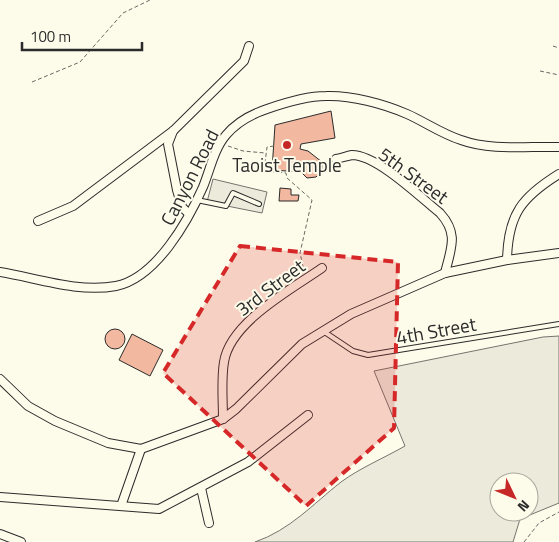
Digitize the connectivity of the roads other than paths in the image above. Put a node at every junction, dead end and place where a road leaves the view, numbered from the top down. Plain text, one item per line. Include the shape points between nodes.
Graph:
1 (249, 46) dead end
2 (173, 131) junction
3 (559, 147) edge
4 (336, 159) dead end
5 (559, 174) edge
6 (197, 200) junction
7 (260, 204) dead end
8 (189, 214) junction
9 (38, 221) dead end
10 (559, 253) edge
11 (507, 260) junction
12 (322, 268) dead end
13 (0, 272) edge
14 (445, 273) junction
15 (559, 324) edge
16 (323, 331) junction
17 (0, 379) edge
18 (308, 415) dead end
19 (223, 419) junction
20 (141, 449) junction
21 (202, 488) junction
22 (0, 497) edge
23 (121, 506) junction
24 (209, 523) dead end
25 (0, 534) edge
26 (21, 542) edge

1 - 2 street via 244,61
2 - 8 street via 168,144 182,207
2 - 9 street via 73,206
3 - 6 street, Canyon Road via 480,145 461,140 389,108 326,96 255,113 237,124 220,143
4 - 14 street, 5th Street via 353,155 368,160 440,213 448,222 453,237
5 - 11 street via 534,190 522,203 507,246
6 - 7 lane via 226,206 233,192
6 - 8 street, Canyon Road
8 - 13 street, Canyon Road via 179,234 159,259 117,286 69,285
10 - 11 street
11 - 14 street
12 - 19 street, 3rd Street via 264,307 228,348 224,362
14 - 16 street via 351,314
15 - 16 lane, 4th Street via 368,356 353,351
16 - 19 street via 289,354
17 - 20 street via 34,411 108,443
18 - 21 street via 248,462
19 - 20 street
20 - 23 street
21 - 23 street via 159,509
21 - 24 street
22 - 23 street
25 - 26 street

